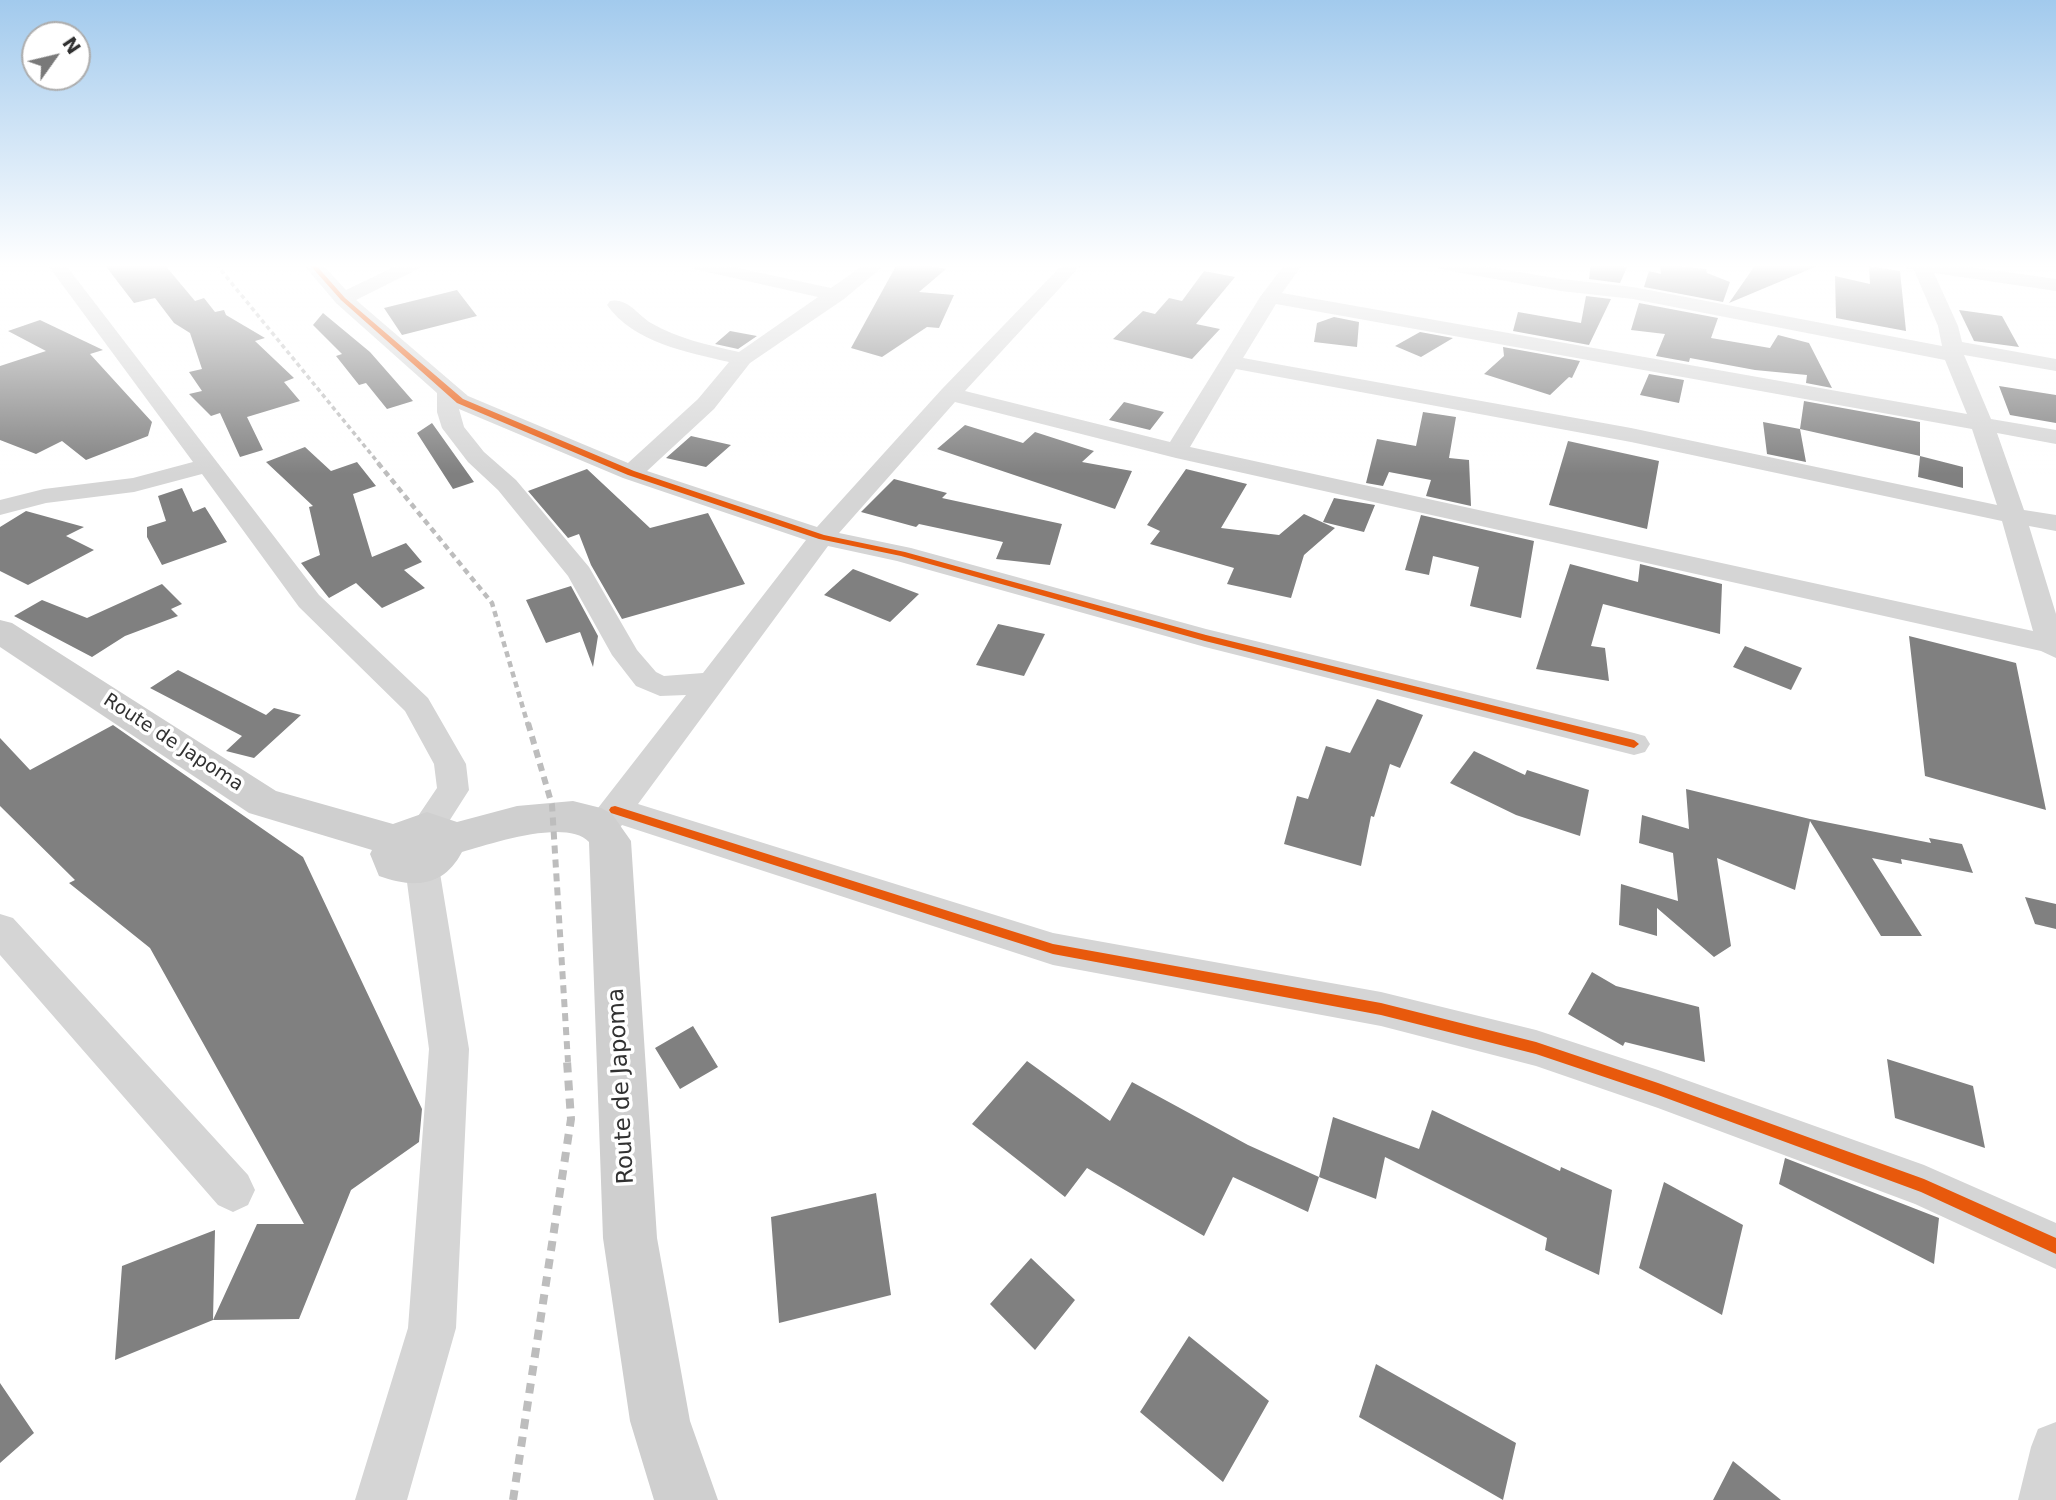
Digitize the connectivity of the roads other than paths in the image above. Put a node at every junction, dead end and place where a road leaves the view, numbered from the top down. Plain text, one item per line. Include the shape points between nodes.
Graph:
1 (108, 334) edge
2 (382, 334) edge
3 (655, 334) edge
4 (780, 334) edge
5 (1007, 334) edge
6 (1247, 334) edge
7 (1480, 334) edge
8 (1860, 334) edge
9 (1950, 334) edge
10 (1954, 351) junction
11 (743, 359) junction
12 (1230, 362) junction
13 (2056, 365) edge
14 (448, 393) junction
15 (950, 394) junction
16 (1979, 422) junction
17 (2056, 437) edge
18 (1176, 451) junction
19 (206, 466) junction
20 (631, 473) junction
21 (0, 508) edge
22 (2013, 516) junction
23 (2056, 523) edge
24 (822, 537) junction
25 (2, 634) edge
26 (2054, 647) edge
27 (712, 683) junction
28 (1634, 744) dead end
29 (609, 819) junction
30 (423, 844) junction
31 (0, 929) edge
32 (233, 1190) dead end
33 (2056, 1247) edge
34 (2056, 1447) edge
35 (381, 1500) edge
36 (686, 1500) edge
37 (2044, 1500) edge

1 - 19 street
2 - 14 street
3 - 11 street
4 - 11 street
5 - 15 street
6 - 12 street
7 - 16 street
8 - 10 street
9 - 10 street
10 - 13 street
10 - 16 street
11 - 20 street via 706,404
12 - 18 street
12 - 22 street via 1631,435
14 - 20 street
14 - 27 street via 453,428 580,573 626,656 646,679 660,686
15 - 18 street
15 - 24 street
16 - 17 street
16 - 22 street
18 - 26 street
19 - 21 street via 134,485 44,496
19 - 30 street via 327,621 417,705 450,764 453,790
20 - 24 street
22 - 23 street
22 - 26 street
24 - 27 street
24 - 28 street
25 - 30 street, Route de Japoma via 263,802
27 - 29 street
29 - 30 street via 551,817
29 - 33 street via 1053,949 1381,1009 1535,1048 1924,1186
29 - 36 street, Route de Japoma via 630,1238 660,1421
30 - 35 street via 449,1049 432,1328
31 - 32 street
34 - 37 street

